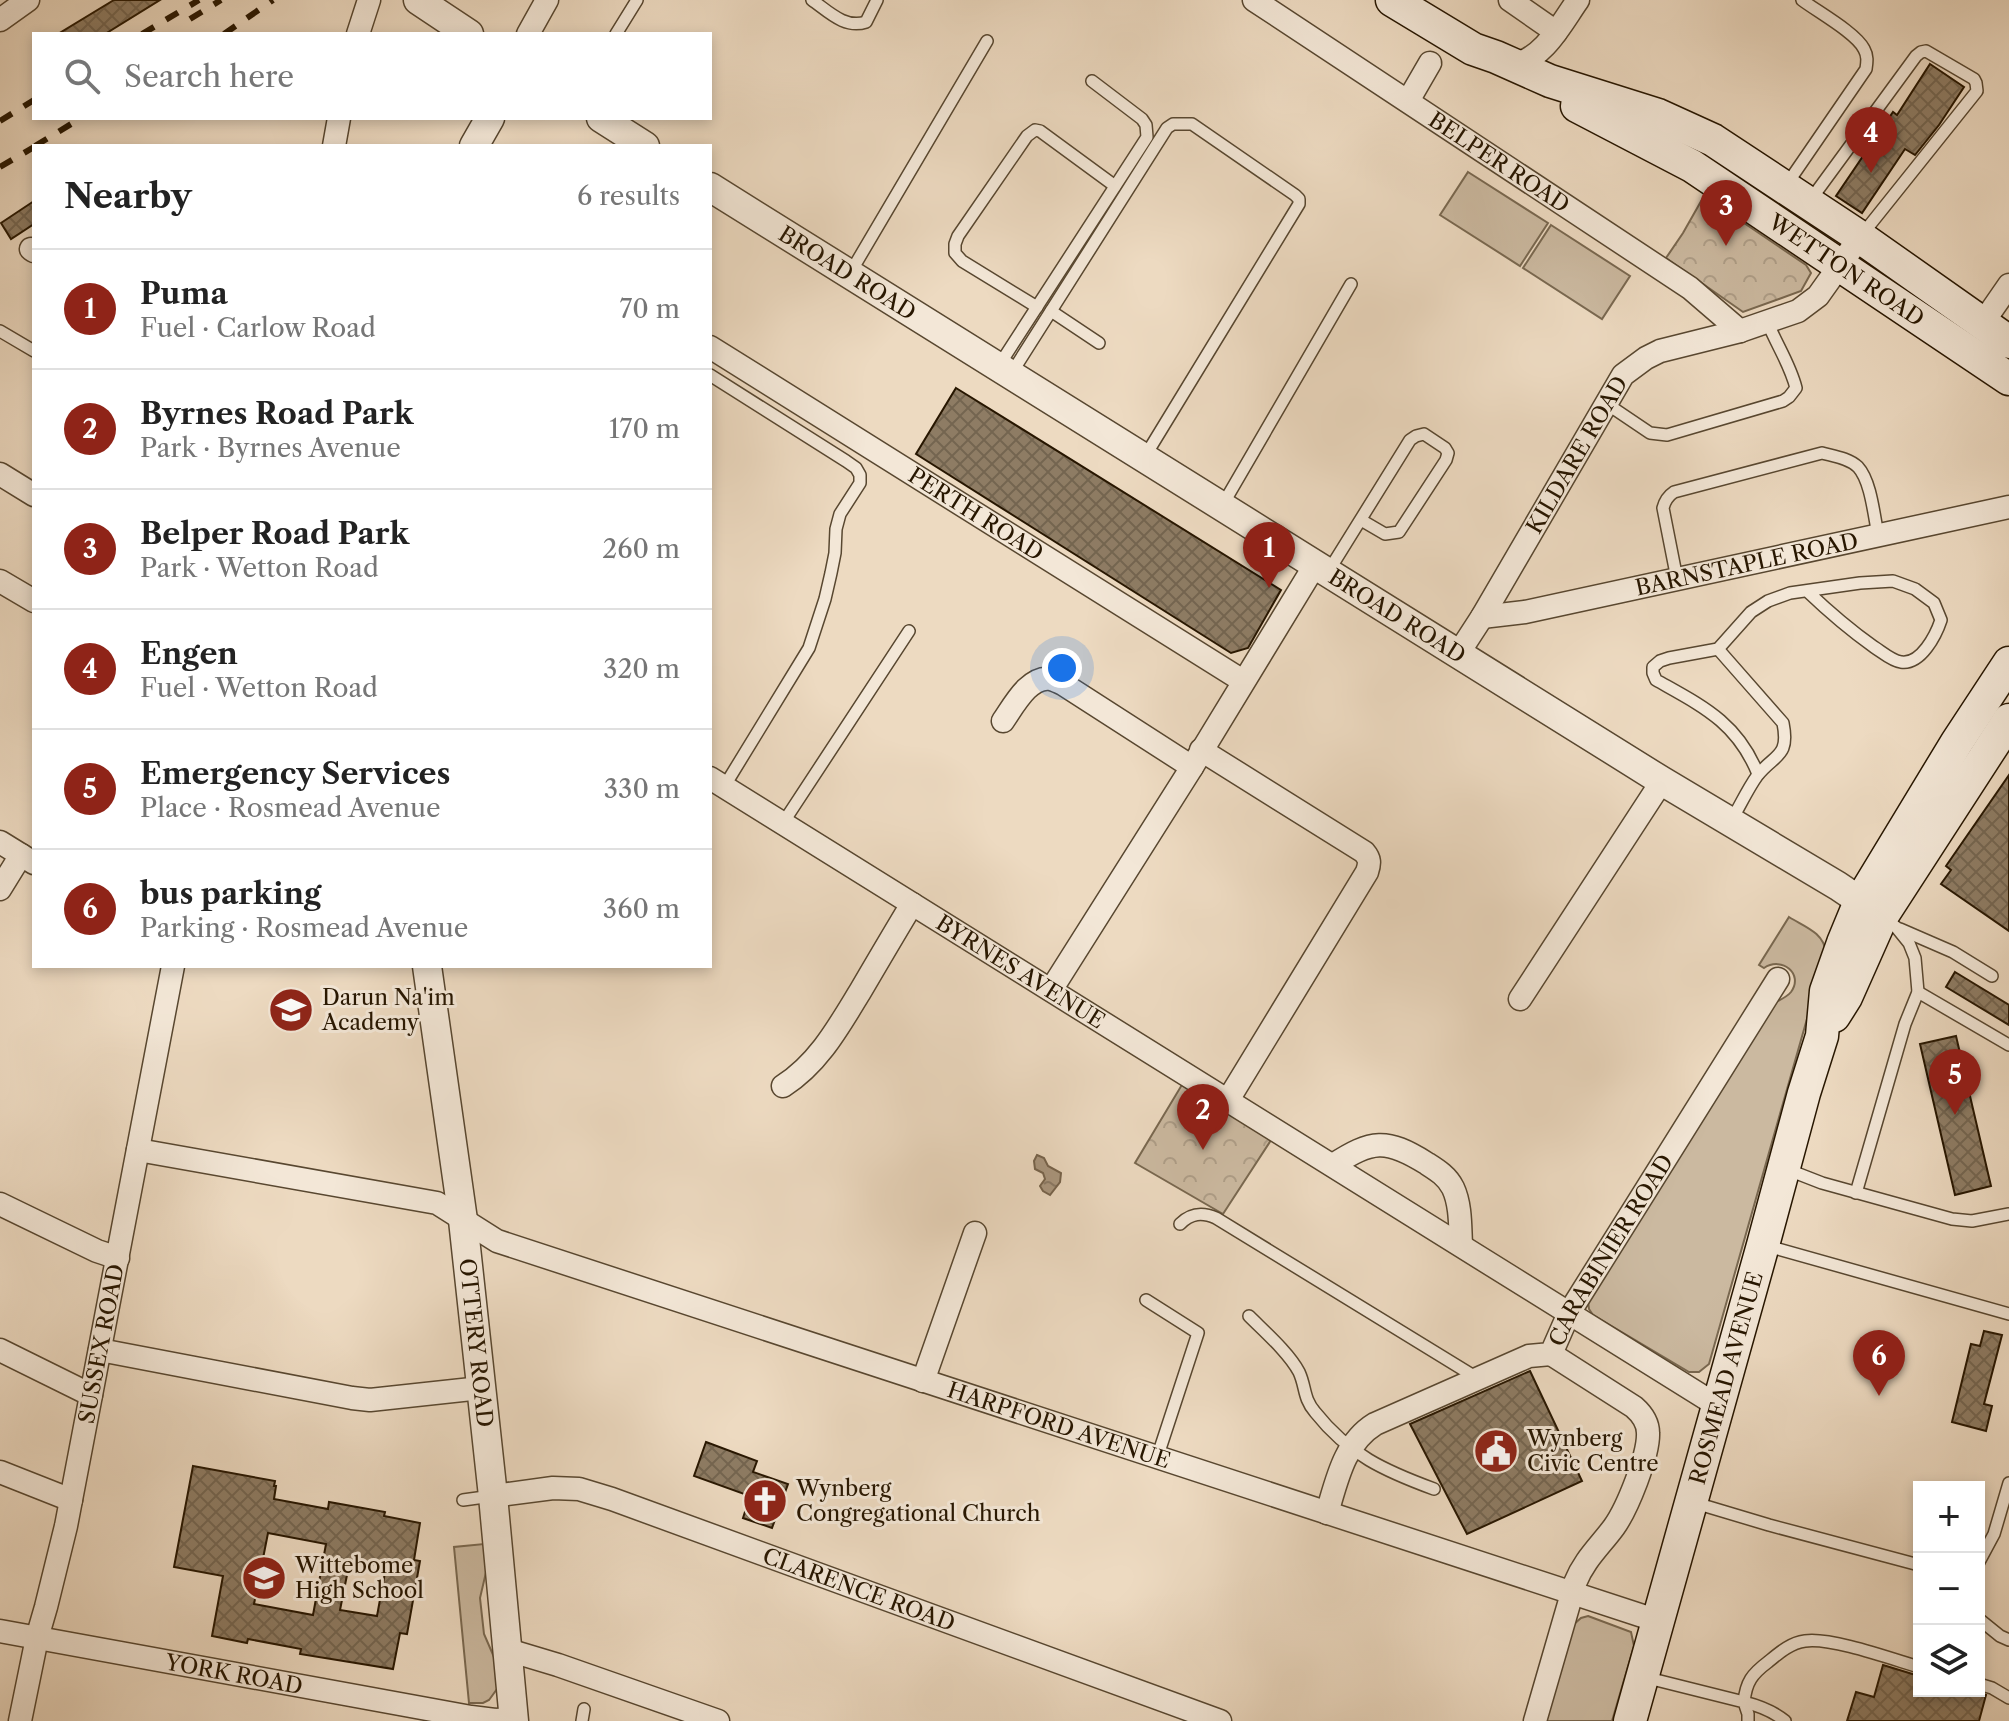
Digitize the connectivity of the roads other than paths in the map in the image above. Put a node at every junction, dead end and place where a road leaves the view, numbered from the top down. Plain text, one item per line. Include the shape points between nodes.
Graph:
1 (28, 0) edge
2 (369, 0) edge
3 (418, 0) edge
4 (547, 0) edge
5 (637, 0) edge
6 (812, 0) edge
7 (877, 0) edge
8 (1254, 0) edge
9 (1392, 0) edge
10 (1510, 0) edge
11 (1578, 0) edge
12 (1802, 0) edge
13 (0, 20) edge
14 (359, 32) edge
15 (466, 32) edge
16 (529, 32) edge
17 (617, 32) edge
18 (1556, 32) junction
19 (987, 41) dead end
20 (1473, 49) junction
21 (1430, 63) dead end
22 (1512, 65) junction
23 (1092, 81) dead end
24 (1550, 81) junction
25 (1408, 101) junction
26 (339, 120) edge
27 (489, 120) edge
28 (604, 120) edge
29 (334, 144) edge
30 (475, 144) edge
31 (642, 144) edge
32 (1115, 186) junction
33 (712, 188) edge
34 (1797, 195) junction
35 (1860, 237) junction
36 (1840, 266) junction
37 (849, 275) junction
38 (1351, 284) dead end
39 (2009, 285) edge
40 (1037, 307) junction
41 (1051, 311) junction
42 (1767, 321) junction
43 (1982, 324) junction
44 (0, 331) edge
45 (1740, 331) junction
46 (2009, 342) edge
47 (1099, 343) dead end
48 (712, 348) edge
49 (32, 350) edge
50 (1004, 371) junction
51 (712, 376) edge
52 (2009, 379) edge
53 (1607, 404) junction
54 (1144, 458) junction
55 (0, 474) edge
56 (32, 494) edge
57 (1222, 507) junction
58 (2009, 507) edge
59 (1361, 520) junction
60 (1878, 535) junction
61 (1322, 569) junction
62 (1677, 579) junction
63 (0, 581) edge
64 (1807, 591) junction
65 (32, 600) edge
66 (1482, 617) junction
67 (909, 631) dead end
68 (1718, 649) junction
69 (1458, 654) junction
70 (1243, 681) junction
71 (2002, 690) edge
72 (1003, 721) dead end
73 (1196, 758) junction
74 (1758, 774) junction
75 (1662, 781) junction
76 (717, 782) edge
77 (1731, 822) junction
78 (783, 823) junction
79 (0, 842) edge
80 (27, 859) edge
81 (0, 889) edge
82 (912, 904) junction
83 (1880, 915) junction
84 (173, 968) edge
85 (427, 968) edge
86 (1992, 976) dead end
87 (1778, 979) dead end
88 (1051, 990) junction
89 (1918, 992) junction
90 (1520, 999) dead end
91 (2009, 1045) edge
92 (783, 1086) dead end
93 (1228, 1100) junction
94 (138, 1150) junction
95 (1333, 1165) junction
96 (1784, 1169) junction
97 (1856, 1193) junction
98 (0, 1204) edge
99 (2009, 1214) edge
100 (463, 1220) junction
101 (1180, 1224) dead end
102 (975, 1233) dead end
103 (1461, 1245) junction
104 (1763, 1245) junction
105 (118, 1258) junction
106 (1146, 1300) dead end
107 (1569, 1313) junction
108 (2009, 1314) edge
109 (1249, 1316) dead end
110 (0, 1350) edge
111 (100, 1350) junction
112 (1551, 1354) junction
113 (1478, 1379) junction
114 (923, 1381) junction
115 (481, 1388) junction
116 (91, 1395) junction
117 (1718, 1406) junction
118 (1350, 1448) junction
119 (1157, 1458) junction
120 (0, 1472) edge
121 (2009, 1483) edge
122 (1434, 1489) dead end
123 (493, 1496) junction
124 (71, 1500) junction
125 (463, 1500) dead end
126 (1692, 1502) junction
127 (1327, 1513) junction
128 (1984, 1553) edge
129 (1913, 1563) edge
130 (1573, 1593) junction
131 (1658, 1621) junction
132 (1985, 1623) edge
133 (0, 1631) edge
134 (37, 1638) junction
135 (2006, 1638) edge
136 (508, 1650) junction
137 (1913, 1665) edge
138 (1642, 1677) junction
139 (1985, 1686) edge
140 (2009, 1698) edge
141 (1744, 1702) junction
142 (514, 1720) edge
143 (20, 1721) edge
144 (718, 1721) edge
145 (1220, 1721) edge
146 (1535, 1721) edge
147 (1630, 1721) edge
148 (1748, 1721) edge
149 (1785, 1721) edge

1 - 13 street
2 - 14 street
3 - 15 street
4 - 16 street
5 - 17 lane
6 - 7 lane via 856,25 866,22
8 - 25 street, BELPER ROAD
9 - 20 main road, WETTON ROAD
10 - 18 street
11 - 18 street
12 - 34 lane, WETTON ROAD via 1857,39 1868,59
18 - 22 street via 1538,53
18 - 24 street via 1546,66
19 - 37 lane
20 - 22 main road, WETTON ROAD
20 - 36 main road, WETTON ROAD via 1511,75 1692,166
21 - 25 street
22 - 24 main road, WETTON ROAD
23 - 32 lane via 1146,125 1147,137
24 - 34 main road, WETTON ROAD via 1682,125
25 - 45 street, BELPER ROAD via 1690,288
26 - 29 street
27 - 30 street
28 - 31 street
32 - 40 lane
32 - 40 lane via 1035,130 958,236 955,253 962,261
33 - 37 street, BROAD ROAD
34 - 35 main road, WETTON ROAD
34 - 35 lane via 1921,52 1974,79 1977,91
35 - 36 street, KILDARE ROAD
35 - 43 main road, WETTON ROAD
36 - 42 street, KILDARE ROAD via 1807,305
36 - 52 main road, WETTON ROAD
37 - 50 street, BROAD ROAD
38 - 57 lane
39 - 43 street
40 - 50 lane
41 - 47 lane
41 - 50 lane
41 - 54 lane via 1173,124 1192,124 1299,199
42 - 45 street, KILDARE ROAD
42 - 53 lane via 1796,388 1783,401 1657,436
43 - 46 main road, WETTON ROAD
44 - 49 lane
45 - 53 street, KILDARE ROAD via 1646,358 1623,375
48 - 70 street, PERTH ROAD
50 - 54 street, BROAD ROAD
51 - 76 lane via 860,475 840,514 825,599 809,648
53 - 66 street, KILDARE ROAD
54 - 57 street, BROAD ROAD
55 - 56 street
57 - 61 street, BROAD ROAD
58 - 60 street, BARNSTAPLE ROAD
59 - 59 lane via 1410,440 1424,434 1445,448 1446,460 1399,532 1385,534
59 - 61 lane
60 - 62 street, BARNSTAPLE ROAD
60 - 62 lane via 1868,487 1857,467 1822,453 1669,496 1663,508
61 - 69 street, BROAD ROAD
61 - 70 street
62 - 66 street, BARNSTAPLE ROAD
63 - 65 street
64 - 64 lane via 1893,581 1934,603 1941,620 1927,647 1903,663 1841,624
64 - 68 lane via 1768,601 1751,612
66 - 69 street, KILDARE ROAD
67 - 78 lane
68 - 74 lane via 1783,723 1783,750
68 - 74 lane via 1660,661 1653,673 1656,680 1715,714 1741,741
69 - 75 street, BROAD ROAD
70 - 73 street
71 - 83 main road, ROSMEAD AVENUE
72 - 73 street via 1030,686 1051,679
73 - 88 street
73 - 93 street via 1369,858 1367,872
74 - 77 lane
75 - 77 street, BROAD ROAD
75 - 90 street
76 - 78 street, BYRNES AVENUE
77 - 83 street, BROAD ROAD
78 - 82 street, BYRNES AVENUE
79 - 80 street
80 - 81 street
82 - 88 street, BYRNES AVENUE
82 - 92 street via 831,1039
83 - 86 lane
83 - 89 lane via 1909,943
83 - 96 main road, ROSMEAD AVENUE via 1843,943 1826,991 1822,1036
84 - 94 street, SUSSEX ROAD
85 - 100 street, OTTERY ROAD
87 - 107 street, CARABINIER ROAD
88 - 93 street, BYRNES AVENUE
89 - 91 lane
89 - 97 lane
93 - 95 street, BYRNES AVENUE
94 - 100 street, HARPFORD AVENUE via 437,1203
94 - 105 street, SUSSEX ROAD
95 - 103 street, BYRNES AVENUE
95 - 103 street via 1354,1152 1389,1145 1441,1172 1456,1197
96 - 97 lane
96 - 104 main road, ROSMEAD AVENUE
97 - 99 lane via 1952,1219
98 - 105 street
100 - 114 street, HARPFORD AVENUE via 497,1241
100 - 115 street, OTTERY ROAD
101 - 113 lane via 1193,1215 1216,1218
102 - 114 street
103 - 107 street, BYRNES AVENUE
104 - 108 lane
104 - 117 main road, ROSMEAD AVENUE
105 - 111 street, SUSSEX ROAD
106 - 119 lane via 1198,1333
107 - 112 street, CARABINIER ROAD
107 - 117 street, BYRNES AVENUE
109 - 118 lane via 1298,1370 1314,1412
110 - 116 street
111 - 115 street via 370,1400
111 - 116 street, SUSSEX ROAD
112 - 113 street, CARABINIER ROAD via 1529,1356
112 - 130 street via 1634,1407 1648,1433 1630,1500 1580,1570
113 - 118 street, CARABINIER ROAD via 1375,1424
114 - 119 street, HARPFORD AVENUE
115 - 123 street, OTTERY ROAD
116 - 124 street, SUSSEX ROAD
117 - 126 main road, ROSMEAD AVENUE
118 - 122 lane via 1375,1465
118 - 127 street, CARABINIER ROAD
119 - 127 street, HARPFORD AVENUE
120 - 124 street
121 - 128 lane
123 - 125 lane
123 - 136 street, OTTERY ROAD
123 - 145 street, CLARENCE ROAD via 553,1488 590,1492
124 - 134 street, SUSSEX ROAD
126 - 129 lane
126 - 131 main road, ROSMEAD AVENUE
127 - 130 street, HARPFORD AVENUE
130 - 131 street, HARPFORD AVENUE
130 - 146 street
131 - 138 main road, ROSMEAD AVENUE
132 - 135 lane
133 - 134 street, YORK ROAD
134 - 142 street, YORK ROAD via 471,1717
134 - 143 street, SUSSEX ROAD
136 - 142 street, OTTERY ROAD
136 - 144 street
137 - 141 lane via 1823,1640 1804,1641 1756,1670
138 - 141 lane
138 - 147 main road, ROSMEAD AVENUE
139 - 140 lane
141 - 148 lane
141 - 149 lane

